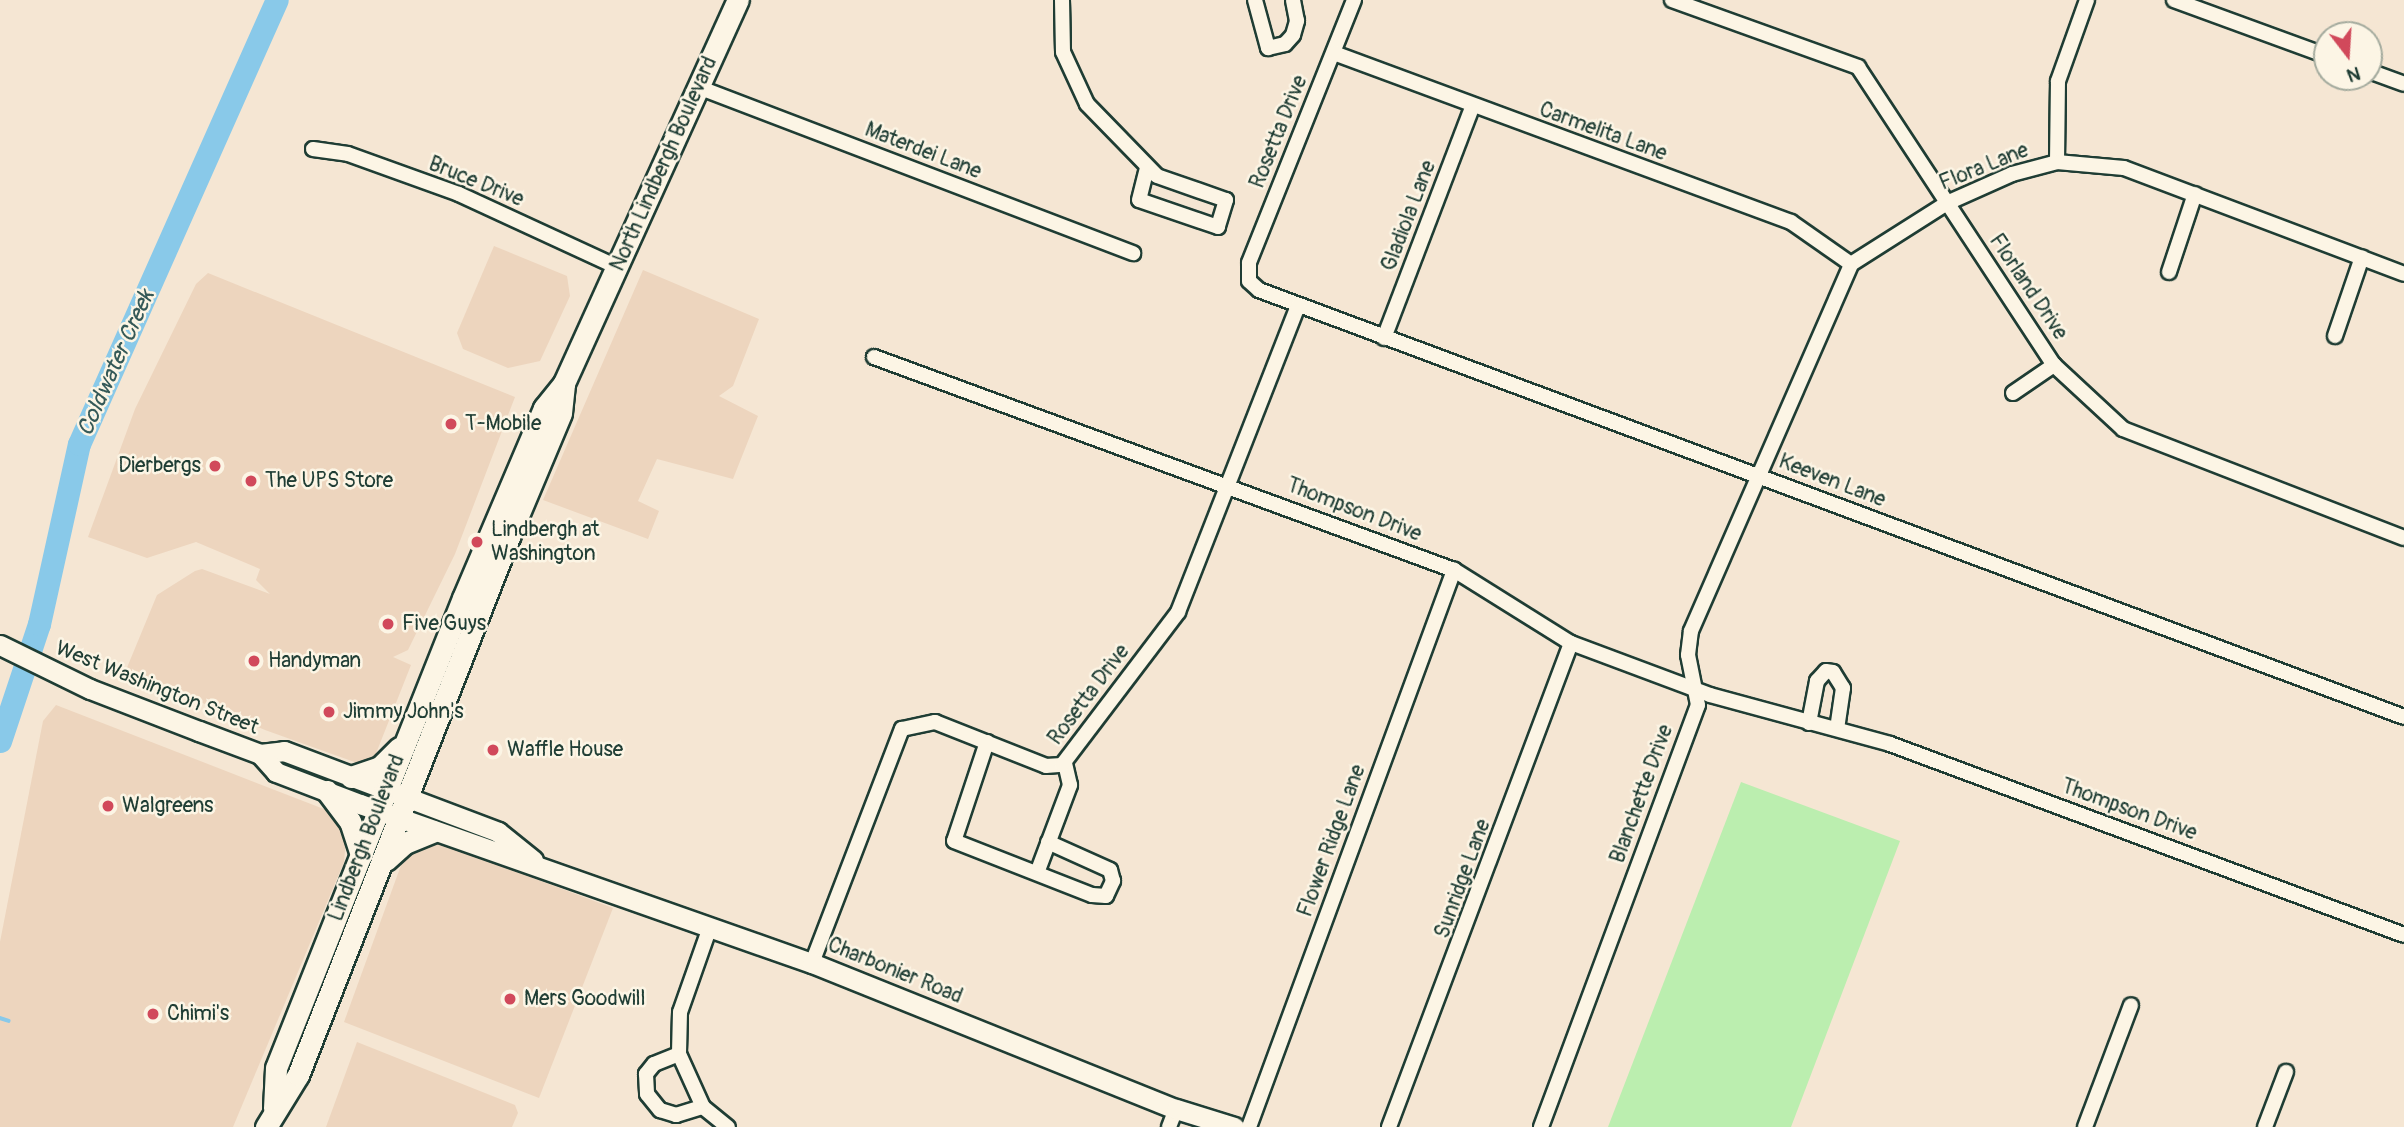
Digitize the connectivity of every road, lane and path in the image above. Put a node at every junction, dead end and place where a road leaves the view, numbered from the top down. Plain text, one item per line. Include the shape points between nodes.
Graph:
1 (738, 0) edge
2 (1062, 0) edge
3 (1255, 0) edge
4 (1293, 0) edge
5 (1354, 0) edge
6 (1672, 0) edge
7 (2087, 0) edge
8 (2174, 0) edge
9 (2313, 51) edge
10 (1334, 53) junction
11 (2383, 76) edge
12 (2404, 84) edge
13 (698, 87) junction
14 (1472, 108) junction
15 (313, 149) dead end
16 (2057, 162) junction
17 (1147, 169) junction
18 (2195, 194) junction
19 (1947, 203) junction
20 (1133, 253) dead end
21 (2362, 257) junction
22 (1851, 264) junction
23 (617, 267) junction
24 (2169, 272) dead end
25 (2404, 274) edge
26 (1249, 281) joint
27 (1298, 306) junction
28 (590, 328) joint
29 (2335, 336) dead end
30 (1384, 338) junction
31 (874, 357) dead end
32 (2054, 365) junction
33 (564, 383) junction
34 (2012, 393) dead end
35 (1756, 475) junction
36 (1227, 484) junction
37 (2404, 538) edge
38 (1454, 570) junction
39 (1571, 643) junction
40 (2, 646) edge
41 (1693, 688) junction
42 (2404, 717) edge
43 (1808, 723) junction
44 (1837, 729) junction
45 (405, 741) junction
46 (987, 743) junction
47 (260, 754) junction
48 (1065, 763) junction
49 (351, 777) junction
50 (386, 790) junction
51 (327, 791) junction
52 (408, 798) junction
53 (378, 811) junction
54 (400, 819) junction
55 (434, 831) junction
56 (1048, 842) junction
57 (361, 855) junction
58 (536, 863) junction
59 (382, 864) junction
60 (1037, 873) junction
61 (710, 927) junction
62 (2404, 935) edge
63 (812, 963) junction
64 (2131, 1005) dead end
65 (679, 1054) junction
66 (2286, 1072) dead end
67 (703, 1107) junction
68 (270, 1118) edge
69 (1173, 1118) edge
70 (728, 1127) edge
71 (1234, 1127) edge
72 (1249, 1127) edge
73 (1389, 1127) edge
74 (1541, 1127) edge
75 (2085, 1127) edge
76 (2265, 1127) edge

1 - 13 main road, North Lindbergh Boulevard
2 - 17 street via 1063,52 1073,81 1087,104
3 - 4 street via 1268,48 1285,44 1293,35 1297,21
5 - 10 street, Rosetta Drive
6 - 19 street, Florland Drive via 1858,67
7 - 16 street via 2058,81
8 - 9 street
10 - 14 street, Carmelita Lane
10 - 26 street, Rosetta Drive via 1249,263
11 - 12 street
13 - 20 street, Materdei Lane
13 - 23 main road, North Lindbergh Boulevard
14 - 22 street, Carmelita Lane via 1791,222
14 - 30 street, Gladiola Lane
15 - 23 street, Bruce Drive via 348,154 459,194
16 - 18 street, Flora Lane via 2124,169
16 - 19 street, Flora Lane via 2012,174
17 - 17 street via 1226,200 1218,227 1139,200
18 - 21 street, Flora Lane
18 - 24 street
19 - 22 street, Flora Lane
19 - 32 street, Florland Drive
21 - 25 street, Flora Lane
21 - 29 street
22 - 35 street via 1764,469
23 - 28 main road, North Lindbergh Boulevard
26 - 27 street, Keeven Lane
27 - 30 street, Keeven Lane
27 - 36 street, Rosetta Drive
28 - 33 main road, Lindbergh Boulevard
30 - 35 street, Keeven Lane
31 - 36 street, Thompson Drive
32 - 34 street
32 - 37 street, Florland Drive via 2123,429
33 - 45 main road, Lindbergh Boulevard via 544,408
33 - 52 main road, Lindbergh Boulevard via 561,414
35 - 41 street, Blanchette Drive via 1691,631
35 - 42 street, Keeven Lane
36 - 38 street, Thompson Drive
36 - 48 street, Rosetta Drive via 1178,612
38 - 39 street, Thompson Drive
38 - 72 street, Flower Ridge Lane
39 - 41 street, Thompson Drive
39 - 73 street, Sunridge Lane
40 - 47 main road, West Washington Street via 52,671
41 - 43 street, Thompson Drive
41 - 74 street, Blanchette Drive via 1698,705
43 - 44 street, Thompson Drive
43 - 44 street via 1816,681 1826,671 1833,672 1843,688
44 - 62 street, Thompson Drive via 1941,762
45 - 49 main road via 380,766
45 - 50 main road, Lindbergh Boulevard
46 - 48 street, Rosetta Drive via 1046,766
46 - 60 street via 954,841
46 - 63 street, Rosetta Drive via 934,722 902,729
47 - 49 main road, West Washington Street via 284,751
47 - 51 main road, West Washington Street via 276,772
48 - 56 street via 1070,785
49 - 50 main road, West Washington Street
50 - 52 main road, Charbonier Road
50 - 53 main road, Lindbergh Boulevard
51 - 53 main road, West Washington Street
51 - 57 main road via 350,821
52 - 54 main road, Lindbergh Boulevard
52 - 58 main road, Charbonier Road via 498,832
53 - 54 main road, West Washington Street
53 - 57 main road, Lindbergh Boulevard
54 - 55 main road, Charbonier Road
54 - 59 main road, Lindbergh Boulevard
55 - 58 main road, Charbonier Road via 487,852
55 - 59 main road via 405,843
56 - 60 street
56 - 60 street via 1110,870 1112,888 1102,898
57 - 68 main road, Lindbergh Boulevard via 276,1068
58 - 61 main road, Charbonier Road
59 - 68 main road, Lindbergh Boulevard via 298,1075
61 - 63 main road, Charbonier Road
61 - 65 street via 680,1012
63 - 69 main road, Charbonier Road
64 - 75 street
65 - 67 street
65 - 67 street via 654,1064 646,1074 647,1094 660,1110 676,1115
66 - 76 street
67 - 70 street
69 - 71 main road, Charbonier Road

